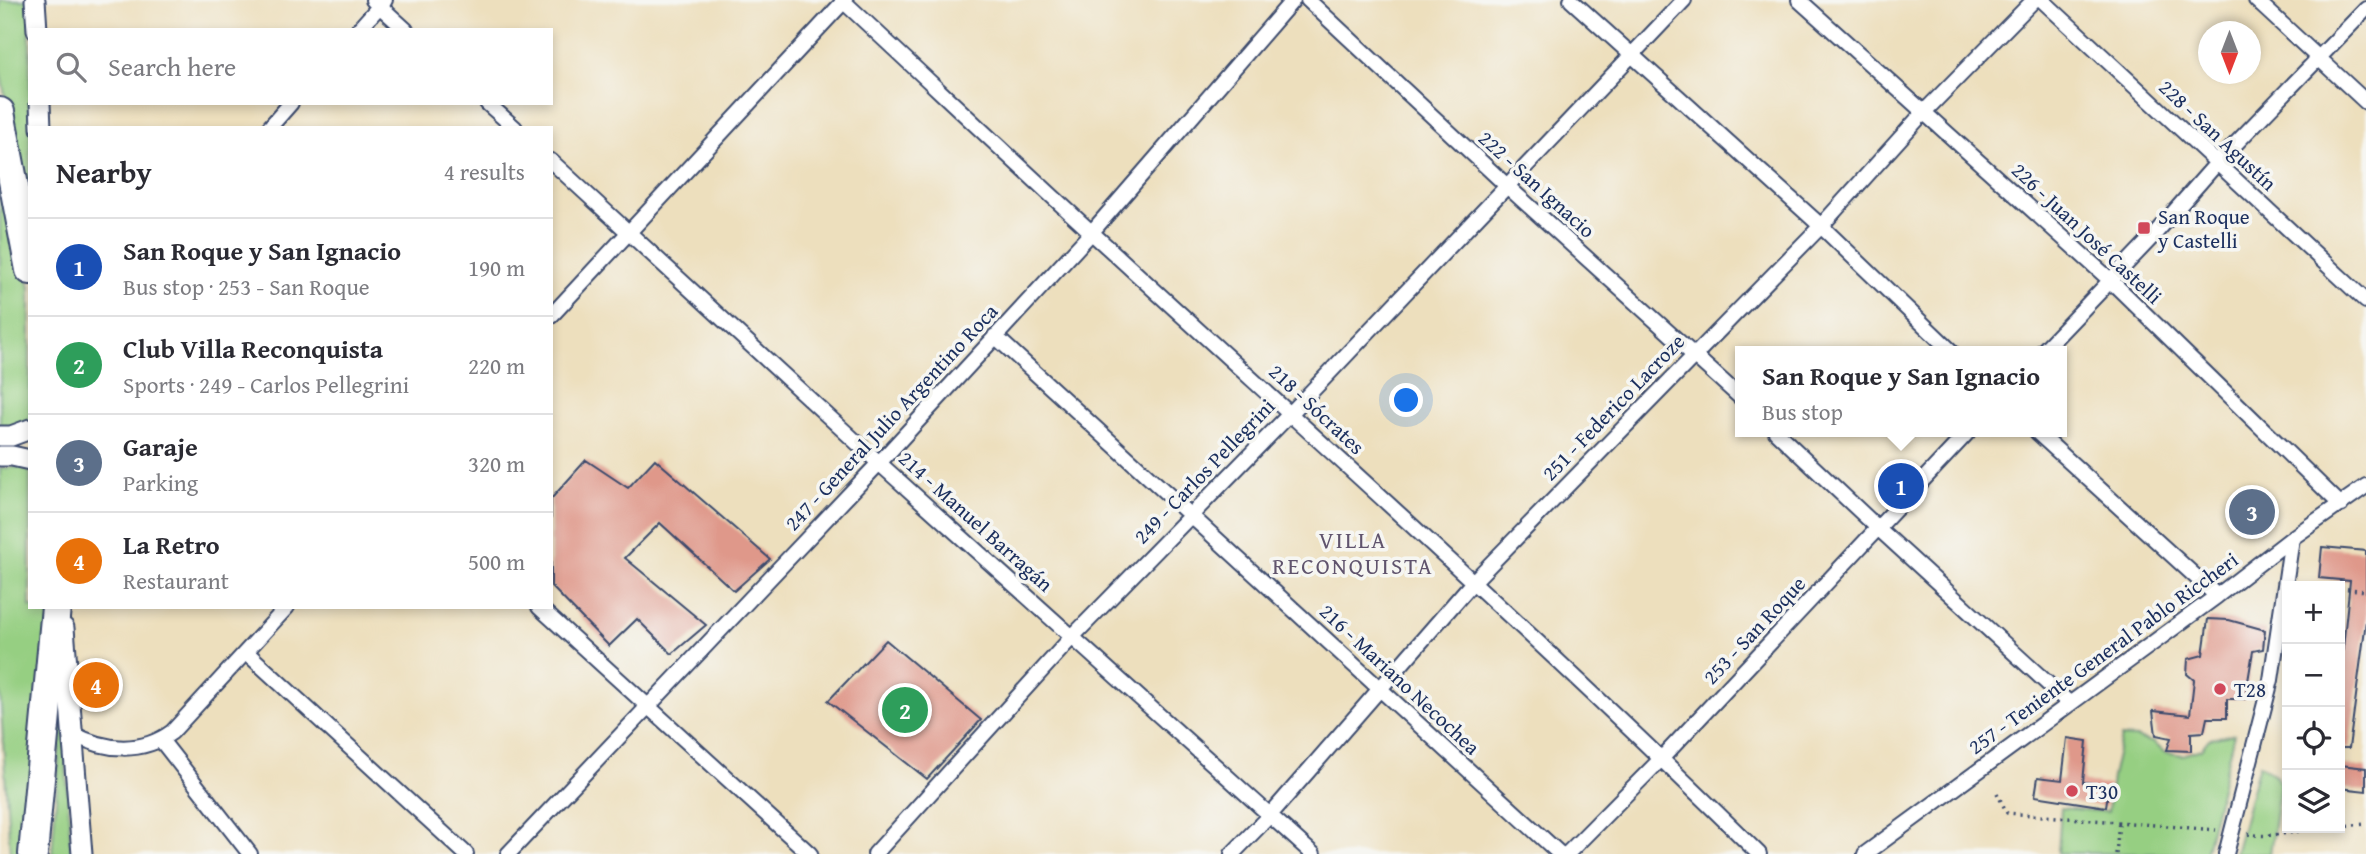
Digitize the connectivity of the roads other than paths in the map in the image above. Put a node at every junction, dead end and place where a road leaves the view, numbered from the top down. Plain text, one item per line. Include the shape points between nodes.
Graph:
1 (36, 0) edge
2 (843, 0) edge
3 (1293, 0) edge
4 (1308, 0) edge
5 (1571, 0) edge
6 (1684, 0) edge
7 (1799, 0) edge
8 (2034, 0) edge
9 (2042, 0) edge
10 (2256, 0) edge
11 (379, 2) edge
12 (2366, 9) edge
13 (37, 28) edge
14 (360, 28) edge
15 (404, 28) edge
16 (1631, 56) junction
17 (2319, 58) junction
18 (2366, 102) edge
19 (40, 105) edge
20 (290, 105) edge
21 (490, 105) edge
22 (0, 112) edge
23 (1923, 113) junction
24 (41, 126) edge
25 (271, 126) edge
26 (513, 126) edge
27 (553, 163) edge
28 (2217, 163) junction
29 (1507, 186) junction
30 (1821, 226) junction
31 (630, 231) junction
32 (1091, 233) junction
33 (28, 259) edge
34 (2109, 279) junction
35 (2366, 301) edge
36 (553, 314) edge
37 (995, 336) junction
38 (1946, 346) edge
39 (2048, 346) edge
40 (1694, 354) junction
41 (1735, 392) edge
42 (1291, 413) junction
43 (28, 430) edge
44 (0, 436) edge
45 (1781, 437) edge
46 (1963, 437) edge
47 (2042, 437) edge
48 (0, 456) edge
49 (28, 460) edge
50 (879, 463) junction
51 (2366, 486) edge
52 (2341, 505) junction
53 (1190, 515) junction
54 (1879, 529) junction
55 (2292, 538) junction
56 (1473, 582) junction
57 (2217, 596) junction
58 (56, 609) edge
59 (62, 609) edge
60 (284, 609) edge
61 (541, 609) edge
62 (1073, 636) junction
63 (246, 652) junction
64 (1380, 688) junction
65 (2070, 704) junction
66 (647, 708) junction
67 (73, 734) junction
68 (161, 740) junction
69 (1662, 758) junction
70 (1269, 815) junction
71 (33, 854) edge
72 (82, 854) edge
73 (250, 854) edge
74 (466, 854) edge
75 (508, 854) edge
76 (810, 854) edge
77 (875, 854) edge
78 (1232, 854) edge
79 (1313, 854) edge
80 (1560, 854) edge
81 (1567, 854) edge
82 (1759, 854) edge
83 (1865, 854) edge
84 (2226, 854) edge

1 - 13 street
2 - 31 street
2 - 32 street, 218 - Sócrates
3 - 32 street, 247 - General Julio Argentino Roca
4 - 29 street, 222 - San Ignacio
5 - 16 street
6 - 16 street, 249 - Carlos Pellegrini
7 - 23 street, 226 - Juan José Castelli
8 - 23 street, 251 - Federico Lacroze
9 - 28 street, 228 - San Agustín
10 - 17 street
11 - 14 street
11 - 15 street
12 - 17 street
16 - 29 street, 249 - Carlos Pellegrini
16 - 30 street
17 - 18 street
17 - 28 street
19 - 24 street
20 - 25 street
21 - 26 street
22 - 33 highway
23 - 30 street, 251 - Federico Lacroze
23 - 34 street, 226 - Juan José Castelli
27 - 31 street, 214 - Manuel Barragán
28 - 34 street
28 - 35 street, 228 - San Agustín
29 - 40 street, 222 - San Ignacio
29 - 42 street, 249 - Carlos Pellegrini
30 - 38 street
30 - 40 street, 251 - Federico Lacroze
31 - 36 street
31 - 50 street, 214 - Manuel Barragán
32 - 37 street, 247 - General Julio Argentino Roca
32 - 42 street, 218 - Sócrates
34 - 39 street
34 - 52 street, 226 - Juan José Castelli
37 - 50 street, 247 - General Julio Argentino Roca
37 - 53 street, 216 - Mariano Necochea
40 - 41 street, 222 - San Ignacio
40 - 56 street, 251 - Federico Lacroze
42 - 53 street, 249 - Carlos Pellegrini
42 - 56 street, 218 - Sócrates
43 - 44 street
45 - 54 street
46 - 54 street, 253 - San Roque
47 - 57 street
48 - 49 street
50 - 62 street, 214 - Manuel Barragán
50 - 66 street, 247 - General Julio Argentino Roca
51 - 52 street, 257 - Teniente General Pablo Riccheri
52 - 55 street, 257 - Teniente General Pablo Riccheri
53 - 62 street, 249 - Carlos Pellegrini
53 - 64 street, 216 - Mariano Necochea
54 - 65 street
54 - 69 street, 253 - San Roque
55 - 57 street, 257 - Teniente General Pablo Riccheri
55 - 84 street via 2270,680
56 - 64 street, 251 - Federico Lacroze
56 - 69 street, 218 - Sócrates
57 - 65 street, 257 - Teniente General Pablo Riccheri
58 - 71 highway
59 - 67 street
60 - 63 street
61 - 66 street
62 - 70 street, 214 - Manuel Barragán
62 - 77 street, 249 - Carlos Pellegrini
63 - 68 street
63 - 74 street
64 - 70 street, 251 - Federico Lacroze
64 - 80 street, 216 - Mariano Necochea
65 - 83 street, 257 - Teniente General Pablo Riccheri
66 - 75 street, 247 - General Julio Argentino Roca
66 - 76 street
67 - 68 street via 113,748
67 - 72 street
68 - 73 street
69 - 81 street, 253 - San Roque
69 - 82 street, 218 - Sócrates
70 - 78 street, 251 - Federico Lacroze
70 - 79 street, 214 - Manuel Barragán

